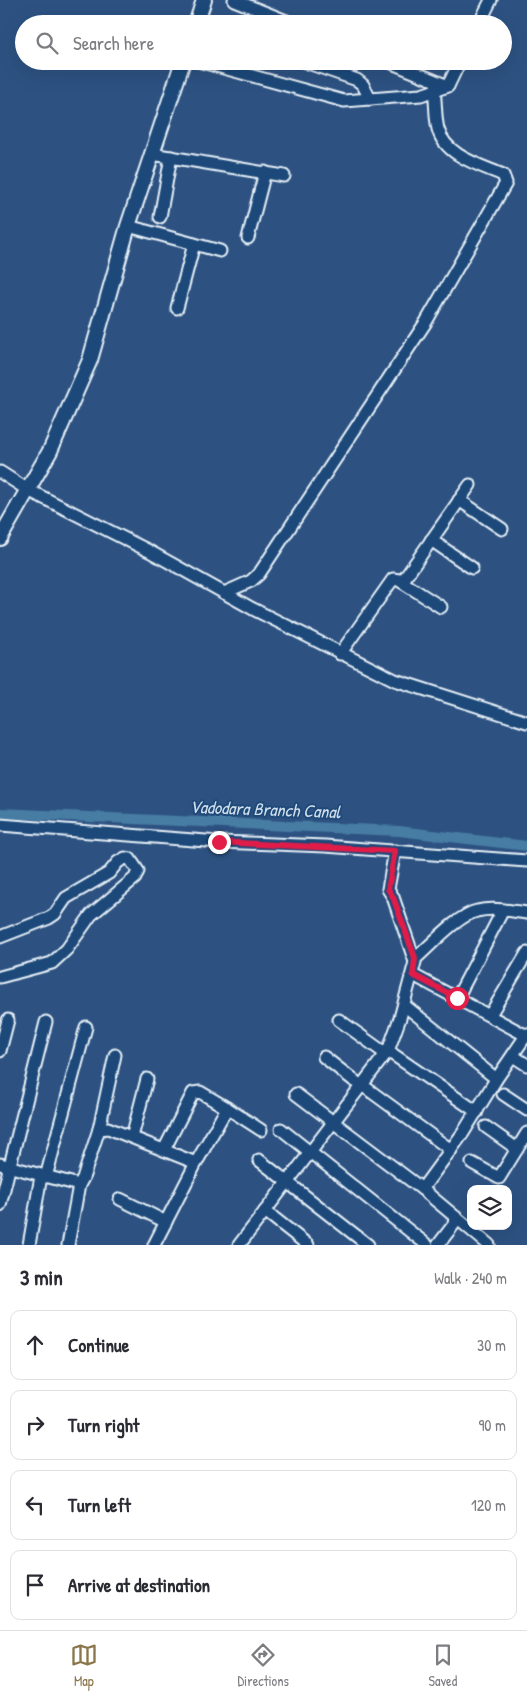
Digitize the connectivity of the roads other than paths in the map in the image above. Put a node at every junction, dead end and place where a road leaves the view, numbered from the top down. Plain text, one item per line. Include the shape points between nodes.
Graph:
1 (204, 0) edge
2 (234, 0) edge
3 (491, 0) edge
4 (199, 15) edge
5 (272, 15) edge
6 (484, 15) edge
7 (180, 70) edge
8 (231, 70) edge
9 (328, 70) edge
10 (409, 70) edge
11 (456, 70) edge
12 (448, 86) junction
13 (434, 90) junction
14 (370, 99) junction
15 (152, 154) junction
16 (171, 157) junction
17 (265, 172) junction
18 (284, 176) dead end
19 (160, 217) dead end
20 (128, 226) junction
21 (248, 238) dead end
22 (194, 244) junction
23 (220, 252) dead end
24 (177, 308) dead end
25 (0, 472) edge
26 (470, 485) dead end
27 (28, 490) junction
28 (459, 500) junction
29 (502, 529) dead end
30 (0, 538) edge
31 (431, 540) junction
32 (472, 568) dead end
33 (402, 582) junction
34 (224, 592) junction
35 (440, 607) dead end
36 (340, 654) junction
37 (527, 722) edge
38 (0, 826) edge
39 (395, 851) junction
40 (527, 861) edge
41 (503, 910) junction
42 (527, 914) edge
43 (0, 937) edge
44 (527, 953) edge
45 (415, 958) junction
46 (413, 975) junction
47 (0, 977) edge
48 (457, 998) junction
49 (404, 1005) junction
50 (490, 1015) junction
51 (8, 1020) dead end
52 (338, 1020) dead end
53 (46, 1022) dead end
54 (86, 1026) dead end
55 (527, 1035) edge
56 (0, 1051) edge
57 (387, 1052) junction
58 (115, 1055) dead end
59 (512, 1056) junction
60 (324, 1057) dead end
61 (527, 1066) edge
62 (147, 1079) dead end
63 (495, 1081) junction
64 (361, 1086) junction
65 (296, 1094) dead end
66 (503, 1094) dead end
67 (227, 1108) junction
68 (527, 1110) edge
69 (476, 1112) junction
70 (332, 1123) junction
71 (486, 1127) dead end
72 (100, 1129) junction
73 (281, 1129) dead end
74 (261, 1130) dead end
75 (527, 1132) edge
76 (132, 1137) junction
77 (517, 1148) junction
78 (164, 1150) junction
79 (451, 1150) junction
80 (309, 1153) junction
81 (259, 1160) dead end
82 (196, 1163) junction
83 (472, 1163) dead end
84 (5, 1166) edge
85 (44, 1176) junction
86 (286, 1183) junction
87 (78, 1185) junction
88 (422, 1190) junction
89 (120, 1199) dead end
90 (0, 1205) edge
91 (264, 1211) junction
92 (458, 1219) junction
93 (166, 1222) junction
94 (29, 1245) edge
95 (68, 1245) edge
96 (154, 1245) edge
97 (240, 1245) edge
98 (308, 1245) edge
99 (368, 1245) edge
100 (427, 1245) edge
101 (438, 1245) edge
102 (489, 1245) edge

1 - 4 street
2 - 5 street
3 - 6 street
7 - 15 street
8 - 14 street via 344,101
9 - 14 street via 357,80
10 - 12 street
11 - 12 street
12 - 13 street
13 - 14 street via 421,95
13 - 34 street via 438,128 446,146 503,175 506,183 426,322 259,574 251,581
15 - 16 street
15 - 20 street
16 - 17 street
16 - 19 street
17 - 18 street
17 - 21 street
20 - 22 street
20 - 27 street via 90,360 50,451
22 - 23 street
22 - 24 street
25 - 27 street
26 - 28 street
27 - 30 street
27 - 34 street
28 - 29 street
28 - 31 street
31 - 32 street
31 - 33 street
33 - 35 street
33 - 36 street via 393,579 389,582
34 - 36 street
36 - 37 street via 395,680
38 - 39 street
39 - 40 street
39 - 45 street via 388,888
41 - 42 street
41 - 45 street via 476,911 463,917
41 - 48 street
43 - 47 street via 49,918 66,898 109,873 125,858 136,865 135,878 92,914 52,963
44 - 50 street
45 - 46 street
46 - 48 street
46 - 49 street
48 - 50 street
49 - 57 street
49 - 63 street
50 - 55 street
51 - 56 street
52 - 57 street
53 - 84 street
54 - 85 street
55 - 59 street
57 - 64 street
57 - 69 street
58 - 72 street
59 - 61 street
59 - 63 street
60 - 64 street
62 - 76 street
63 - 69 street
64 - 70 street
64 - 79 street
65 - 70 street
66 - 68 street
67 - 74 street
67 - 78 street via 200,1092 194,1092
67 - 82 street
69 - 79 street
70 - 80 street
70 - 88 street
71 - 77 street
72 - 76 street via 108,1128
72 - 87 street
73 - 80 street
75 - 77 street
76 - 78 street
77 - 83 street via 499,1178
78 - 82 street
79 - 88 street
80 - 86 street
80 - 100 street
81 - 86 street
82 - 93 street
84 - 85 street
84 - 90 street
85 - 87 street
85 - 94 street
86 - 91 street
86 - 99 street
87 - 95 street
88 - 92 street
89 - 93 street
91 - 97 street
91 - 98 street
92 - 101 street
92 - 102 street
93 - 96 street

